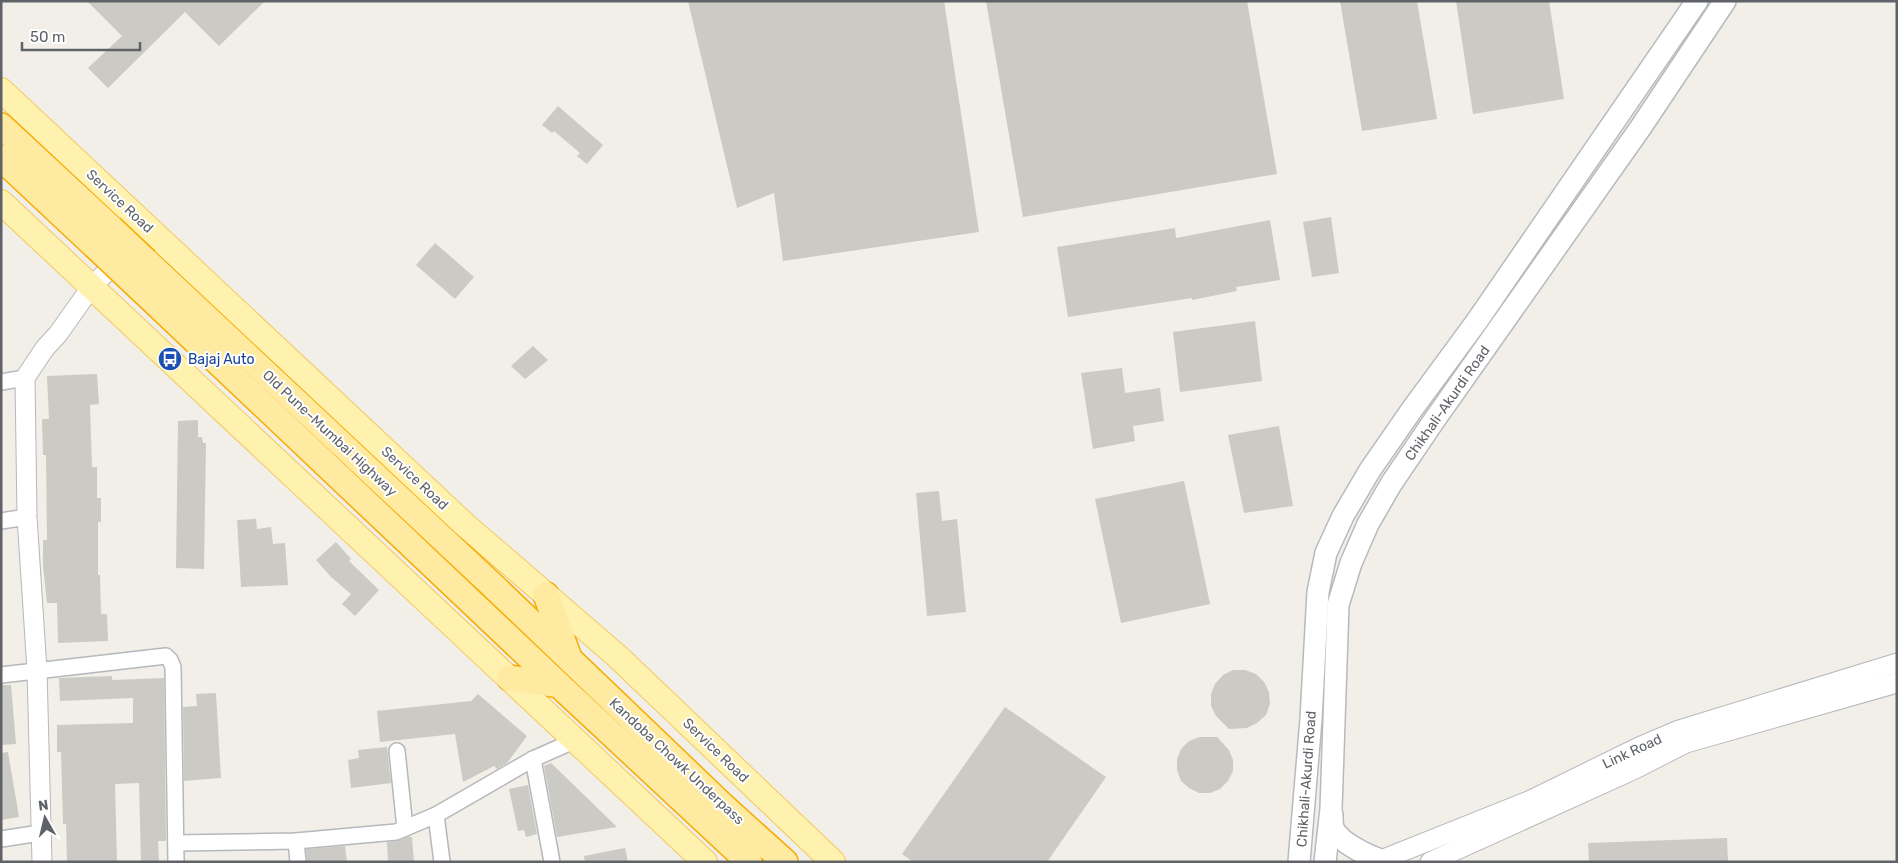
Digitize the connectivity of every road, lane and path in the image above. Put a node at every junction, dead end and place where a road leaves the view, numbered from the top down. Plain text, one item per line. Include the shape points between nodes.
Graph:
1 (1697, 1) edge
2 (1725, 1) edge
3 (1, 90) edge
4 (1, 126) edge
5 (1, 158) edge
6 (1, 202) edge
7 (150, 228) junction
8 (103, 237) junction
9 (137, 269) junction
10 (92, 286) junction
11 (25, 378) junction
12 (1, 382) edge
13 (27, 516) junction
14 (1, 521) edge
15 (546, 595) junction
16 (570, 660) junction
17 (1897, 663) edge
18 (37, 670) junction
19 (1, 675) edge
20 (510, 678) junction
21 (1897, 683) edge
22 (560, 685) junction
23 (576, 740) junction
24 (397, 751) dead end
25 (533, 759) junction
26 (1534, 807) junction
27 (1331, 809) junction
28 (436, 816) junction
29 (405, 828) junction
30 (40, 833) junction
31 (1, 839) edge
32 (296, 840) junction
33 (176, 843) junction
34 (1379, 861) edge
35 (42, 862) edge
36 (176, 862) edge
37 (298, 862) edge
38 (442, 862) edge
39 (552, 862) edge
40 (705, 862) edge
41 (749, 862) edge
42 (785, 862) edge
43 (833, 862) edge
44 (1300, 862) edge
45 (1325, 862) edge
46 (1430, 862) edge

1 - 44 main road, Chikhali-Akurdi Road via 1477,321 1370,470 1343,516 1326,553 1318,592
2 - 27 main road, Chikhali-Akurdi Road via 1641,127 1428,430 1368,524 1338,605
3 - 7 main road, Service Road
4 - 8 highway, Old Pune–Mumbai Highway
5 - 8 highway, Old Pune–Mumbai Highway
6 - 10 main road
7 - 10 street
7 - 15 main road, Service Road via 464,524
8 - 9 highway, Old Pune–Mumbai Highway, bridge
9 - 16 highway, Old Pune–Mumbai Highway
9 - 22 highway, Old Pune–Mumbai Highway
10 - 11 street
10 - 20 main road
11 - 12 street
11 - 13 street
13 - 14 street
13 - 18 street
15 - 16 highway
15 - 43 main road, Service Road via 617,656
16 - 42 highway, Kandoba Chowk Underpass
17 - 26 street, Link Road via 1678,730 1639,747
18 - 19 street
18 - 30 street
18 - 33 street via 166,656 170,660 173,667
20 - 22 highway
20 - 23 main road
21 - 26 street, Link Road via 1686,743 1635,769
22 - 41 highway, Kandoba Chowk Underpass
23 - 25 street
23 - 40 main road
24 - 29 street
25 - 28 street
25 - 39 street
26 - 34 street, Link Road
26 - 46 street, Link Road
27 - 34 main road via 1334,830 1350,845
27 - 45 main road, Chikhali-Akurdi Road
28 - 29 street
28 - 38 street
29 - 32 street via 396,832
30 - 31 street
30 - 35 street
32 - 33 street
32 - 37 street
33 - 36 street

